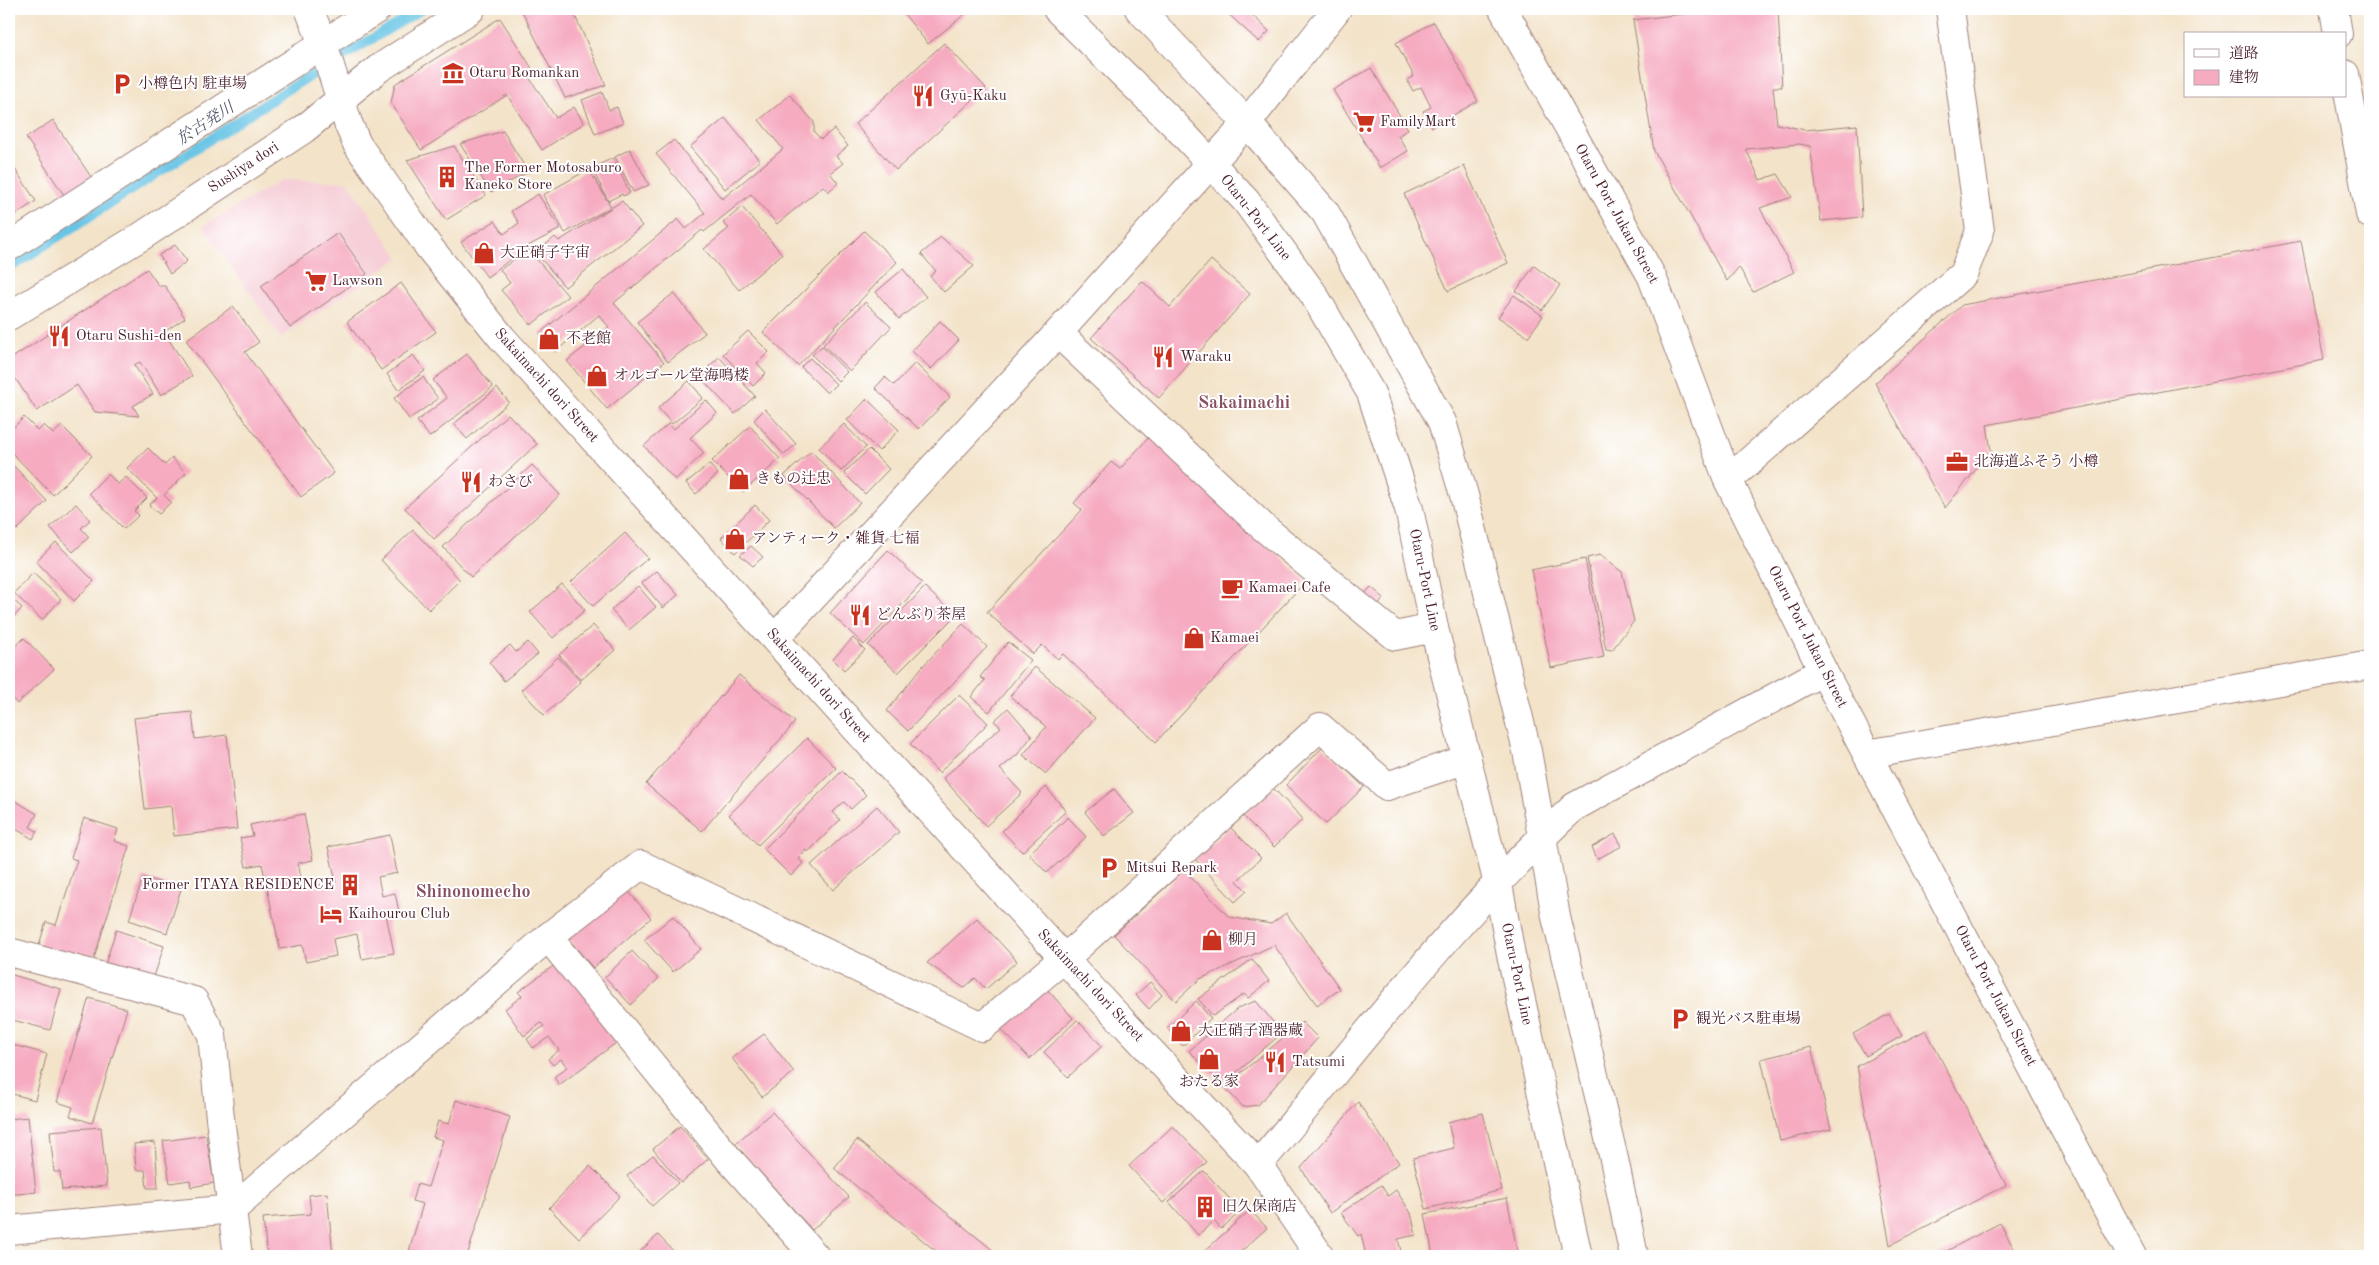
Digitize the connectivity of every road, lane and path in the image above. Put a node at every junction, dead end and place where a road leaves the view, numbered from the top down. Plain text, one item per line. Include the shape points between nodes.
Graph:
1 (309, 9) edge
2 (377, 9) edge
3 (471, 9) edge
4 (1057, 9) edge
5 (1139, 9) edge
6 (1337, 9) edge
7 (1503, 9) edge
8 (1950, 9) edge
9 (2334, 9) edge
10 (2338, 32) edge
11 (323, 44) junction
12 (2346, 80) edge
13 (338, 87) junction
14 (1247, 122) junction
15 (1210, 162) junction
16 (2370, 214) edge
17 (9, 247) edge
18 (9, 316) edge
19 (1058, 333) junction
20 (1728, 480) junction
21 (1434, 628) junction
22 (775, 638) junction
23 (2370, 665) edge
24 (1822, 671) junction
25 (1867, 754) junction
26 (1467, 759) junction
27 (1543, 836) junction
28 (1498, 884) junction
29 (548, 937) junction
30 (9, 952) edge
31 (1064, 958) junction
32 (1258, 1165) junction
33 (233, 1209) junction
34 (9, 1230) edge
35 (238, 1256) edge
36 (815, 1256) edge
37 (1320, 1256) edge
38 (1578, 1256) edge
39 (1634, 1256) edge
40 (2132, 1256) edge

1 - 11 street, Sakaimachi dori Street
2 - 11 street
3 - 13 street, Sushiya dori via 378,69
4 - 15 street, Otaru-Port Line
5 - 14 street
6 - 14 street
7 - 20 street, Otaru Port Jukan Street via 1652,277
8 - 20 street via 1980,231 1963,274
9 - 10 street
11 - 13 street, Sakaimachi dori Street
11 - 17 street
12 - 16 street
13 - 18 street, Sushiya dori via 304,129 142,236
13 - 22 street, Sakaimachi dori Street via 357,144 454,279 551,394
14 - 15 street
14 - 27 street via 1325,212 1442,422 1464,495 1527,751
15 - 19 street
15 - 21 street, Otaru-Port Line via 1246,201 1314,295 1371,393 1409,509
19 - 21 street via 1263,527 1395,636
19 - 22 street
20 - 24 street, Otaru Port Jukan Street
21 - 26 street, Otaru-Port Line
22 - 31 street, Sakaimachi dori Street
23 - 25 street
24 - 25 street, Otaru Port Jukan Street
24 - 27 street via 1574,807
25 - 40 street, Otaru Port Jukan Street
26 - 28 street, Otaru-Port Line
26 - 31 street via 1387,786 1320,727
27 - 28 street
27 - 39 street via 1556,916
28 - 32 street via 1432,954
28 - 38 street, Otaru-Port Line
29 - 31 street via 642,865 982,1027
29 - 33 street
29 - 36 street via 728,1158
30 - 33 street via 194,1001 212,1035
31 - 32 street, Sakaimachi dori Street
32 - 37 street, Sakaimachi dori Street
33 - 34 street
33 - 35 street

